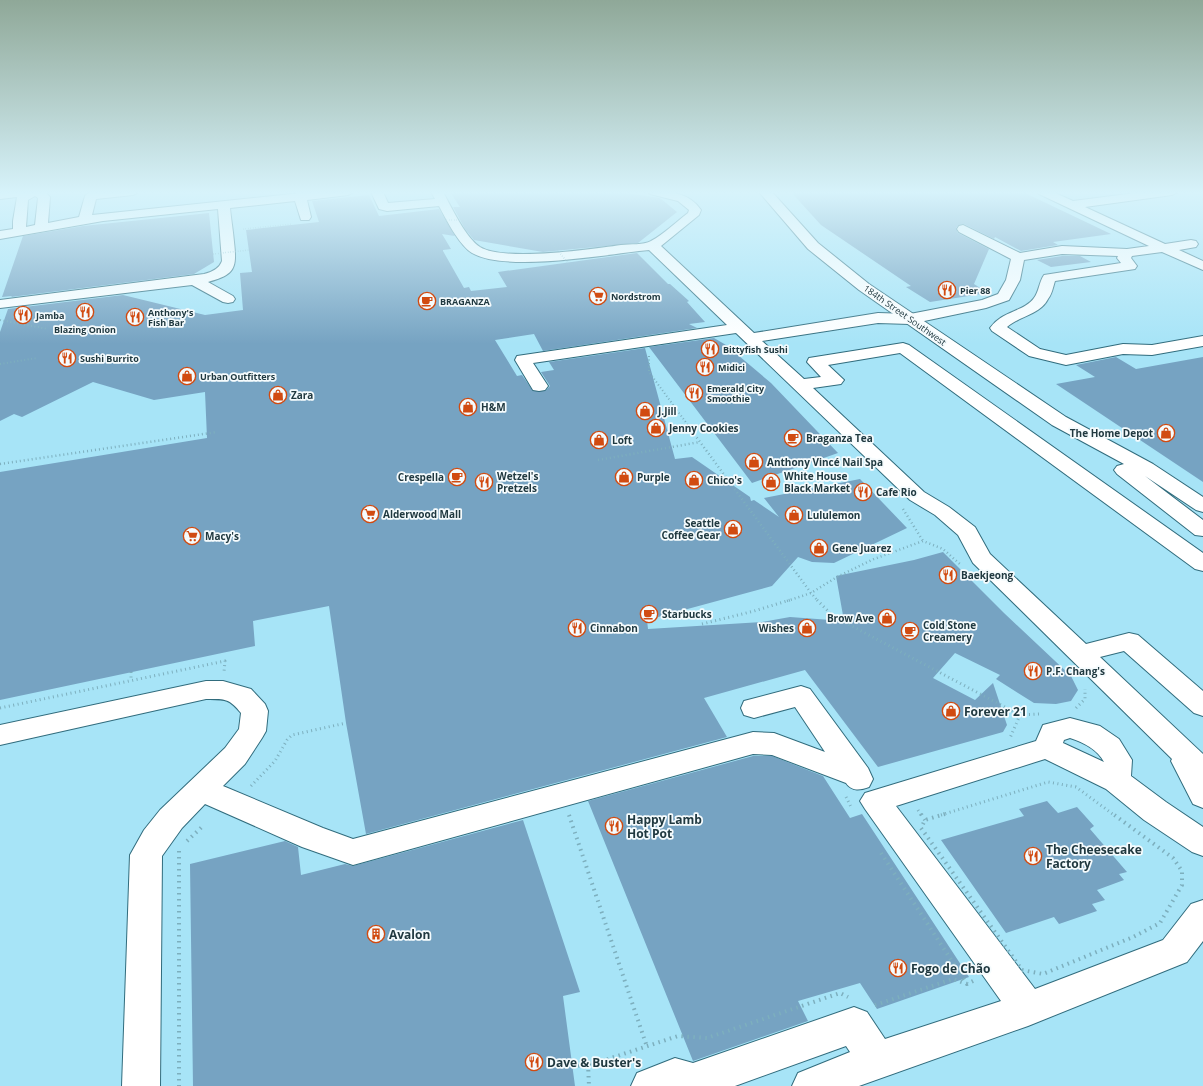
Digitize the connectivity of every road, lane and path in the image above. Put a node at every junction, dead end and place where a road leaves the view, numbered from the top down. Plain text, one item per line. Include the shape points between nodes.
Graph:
1 (228, 243) edge
2 (229, 243) edge
3 (468, 243) edge
4 (657, 243) edge
5 (810, 243) edge
6 (990, 243) edge
7 (1152, 243) edge
8 (241, 244) dead end
9 (552, 244) dead end
10 (1190, 244) dead end
11 (502, 245) dead end
12 (654, 245) junction
13 (1164, 248) junction
14 (249, 250) dead end
15 (242, 251) dead end
16 (487, 254) junction
17 (1127, 254) junction
18 (1018, 257) junction
19 (567, 262) dead end
20 (229, 264) junction
21 (206, 266) dead end
22 (1203, 266) edge
23 (194, 280) junction
24 (1004, 297) junction
25 (228, 299) dead end
26 (0, 304) edge
27 (1034, 306) junction
28 (910, 319) junction
29 (0, 320) edge
30 (48, 329) dead end
31 (750, 338) junction
32 (1203, 341) edge
33 (657, 354) dead end
34 (37, 358) dead end
35 (0, 364) edge
36 (800, 385) junction
37 (539, 386) dead end
38 (1060, 421) junction
39 (218, 432) dead end
40 (700, 442) junction
41 (598, 460) dead end
42 (0, 464) edge
43 (1203, 506) edge
44 (902, 508) dead end
45 (1203, 530) edge
46 (923, 541) junction
47 (1203, 564) edge
48 (964, 568) dead end
49 (811, 593) junction
50 (702, 624) dead end
51 (1081, 654) junction
52 (132, 672) dead end
53 (131, 681) junction
54 (1085, 685) dead end
55 (223, 690) junction
56 (1203, 706) edge
57 (0, 708) edge
58 (754, 708) dead end
59 (1074, 710) dead end
60 (1041, 714) dead end
61 (1020, 715) junction
62 (346, 723) dead end
63 (0, 735) edge
64 (1010, 738) dead end
65 (1177, 747) junction
66 (1203, 771) edge
67 (249, 788) dead end
68 (201, 790) junction
69 (562, 795) junction
70 (859, 796) junction
71 (1203, 796) edge
72 (913, 804) dead end
73 (925, 820) junction
74 (204, 825) dead end
75 (1203, 843) edge
76 (880, 851) dead end
77 (1203, 915) edge
78 (981, 978) dead end
79 (967, 984) junction
80 (852, 999) dead end
81 (870, 1007) dead end
82 (1028, 1009) junction
83 (647, 1047) junction
84 (877, 1060) junction
85 (588, 1064) junction
86 (572, 1067) dead end
87 (694, 1084) edge
88 (141, 1086) edge
89 (179, 1086) edge
90 (589, 1086) edge
91 (650, 1086) edge
92 (811, 1086) edge

1 - 20 street
2 - 14 path, bridge
3 - 16 street via 477,251
4 - 12 street
5 - 28 street, 184th Street Southwest via 864,287
6 - 18 street
7 - 13 street
8 - 15 path
9 - 19 path, bridge
10 - 13 street
11 - 16 street
12 - 16 street via 615,246 543,258 525,254
12 - 31 street
13 - 17 street
13 - 22 street
17 - 18 street via 1062,250
17 - 27 street via 1124,258 1130,266 1049,278 1041,300
18 - 24 street via 1013,280
20 - 21 street
20 - 23 street via 221,272
23 - 25 street
23 - 26 street
24 - 27 street
24 - 28 street via 986,304
27 - 32 street via 1002,322 998,328 1035,353 1066,360 1123,349 1152,350
28 - 31 street via 892,329
28 - 38 street, 184th Street Southwest
29 - 30 path
31 - 36 street
31 - 37 street via 523,360
33 - 40 path via 649,356 649,372
34 - 35 path
36 - 47 street via 835,380 815,362 903,348
36 - 51 street via 917,496 942,511 967,532 980,558
38 - 43 street, 184th Street Southwest via 1146,468
38 - 45 street, 184th Street Southwest
39 - 42 path
40 - 41 path
40 - 49 path
44 - 46 path
46 - 48 path via 943,549
46 - 49 path via 874,559
49 - 50 path
49 - 61 path via 833,616
51 - 56 street via 1130,641
51 - 65 street
52 - 53 path
53 - 55 path via 225,661
53 - 57 path
54 - 59 path via 1085,699
55 - 63 street via 206,690
55 - 68 street via 242,696 255,711 252,731 235,756
58 - 70 street via 801,696
60 - 61 path
61 - 64 path
62 - 67 path via 292,735 275,761
65 - 66 street
65 - 71 street
68 - 69 street via 313,838 353,852
68 - 88 street via 171,819 146,855
69 - 70 street via 753,743 774,744
69 - 83 path
70 - 75 street via 1047,748 1116,781
70 - 82 street
72 - 73 path
73 - 73 path via 1048,782 1076,787 1172,858 1182,871 1182,885 1160,923 1133,937 1042,974 1022,970 921,828
74 - 89 path via 179,849
76 - 79 path
77 - 82 street via 1175,951
78 - 79 path
79 - 81 path via 953,979
80 - 83 path via 840,993 707,1038 678,1036
82 - 84 street
83 - 85 path
84 - 87 street via 854,1025
84 - 92 street
85 - 86 path
85 - 90 path
87 - 91 street via 675,1077

